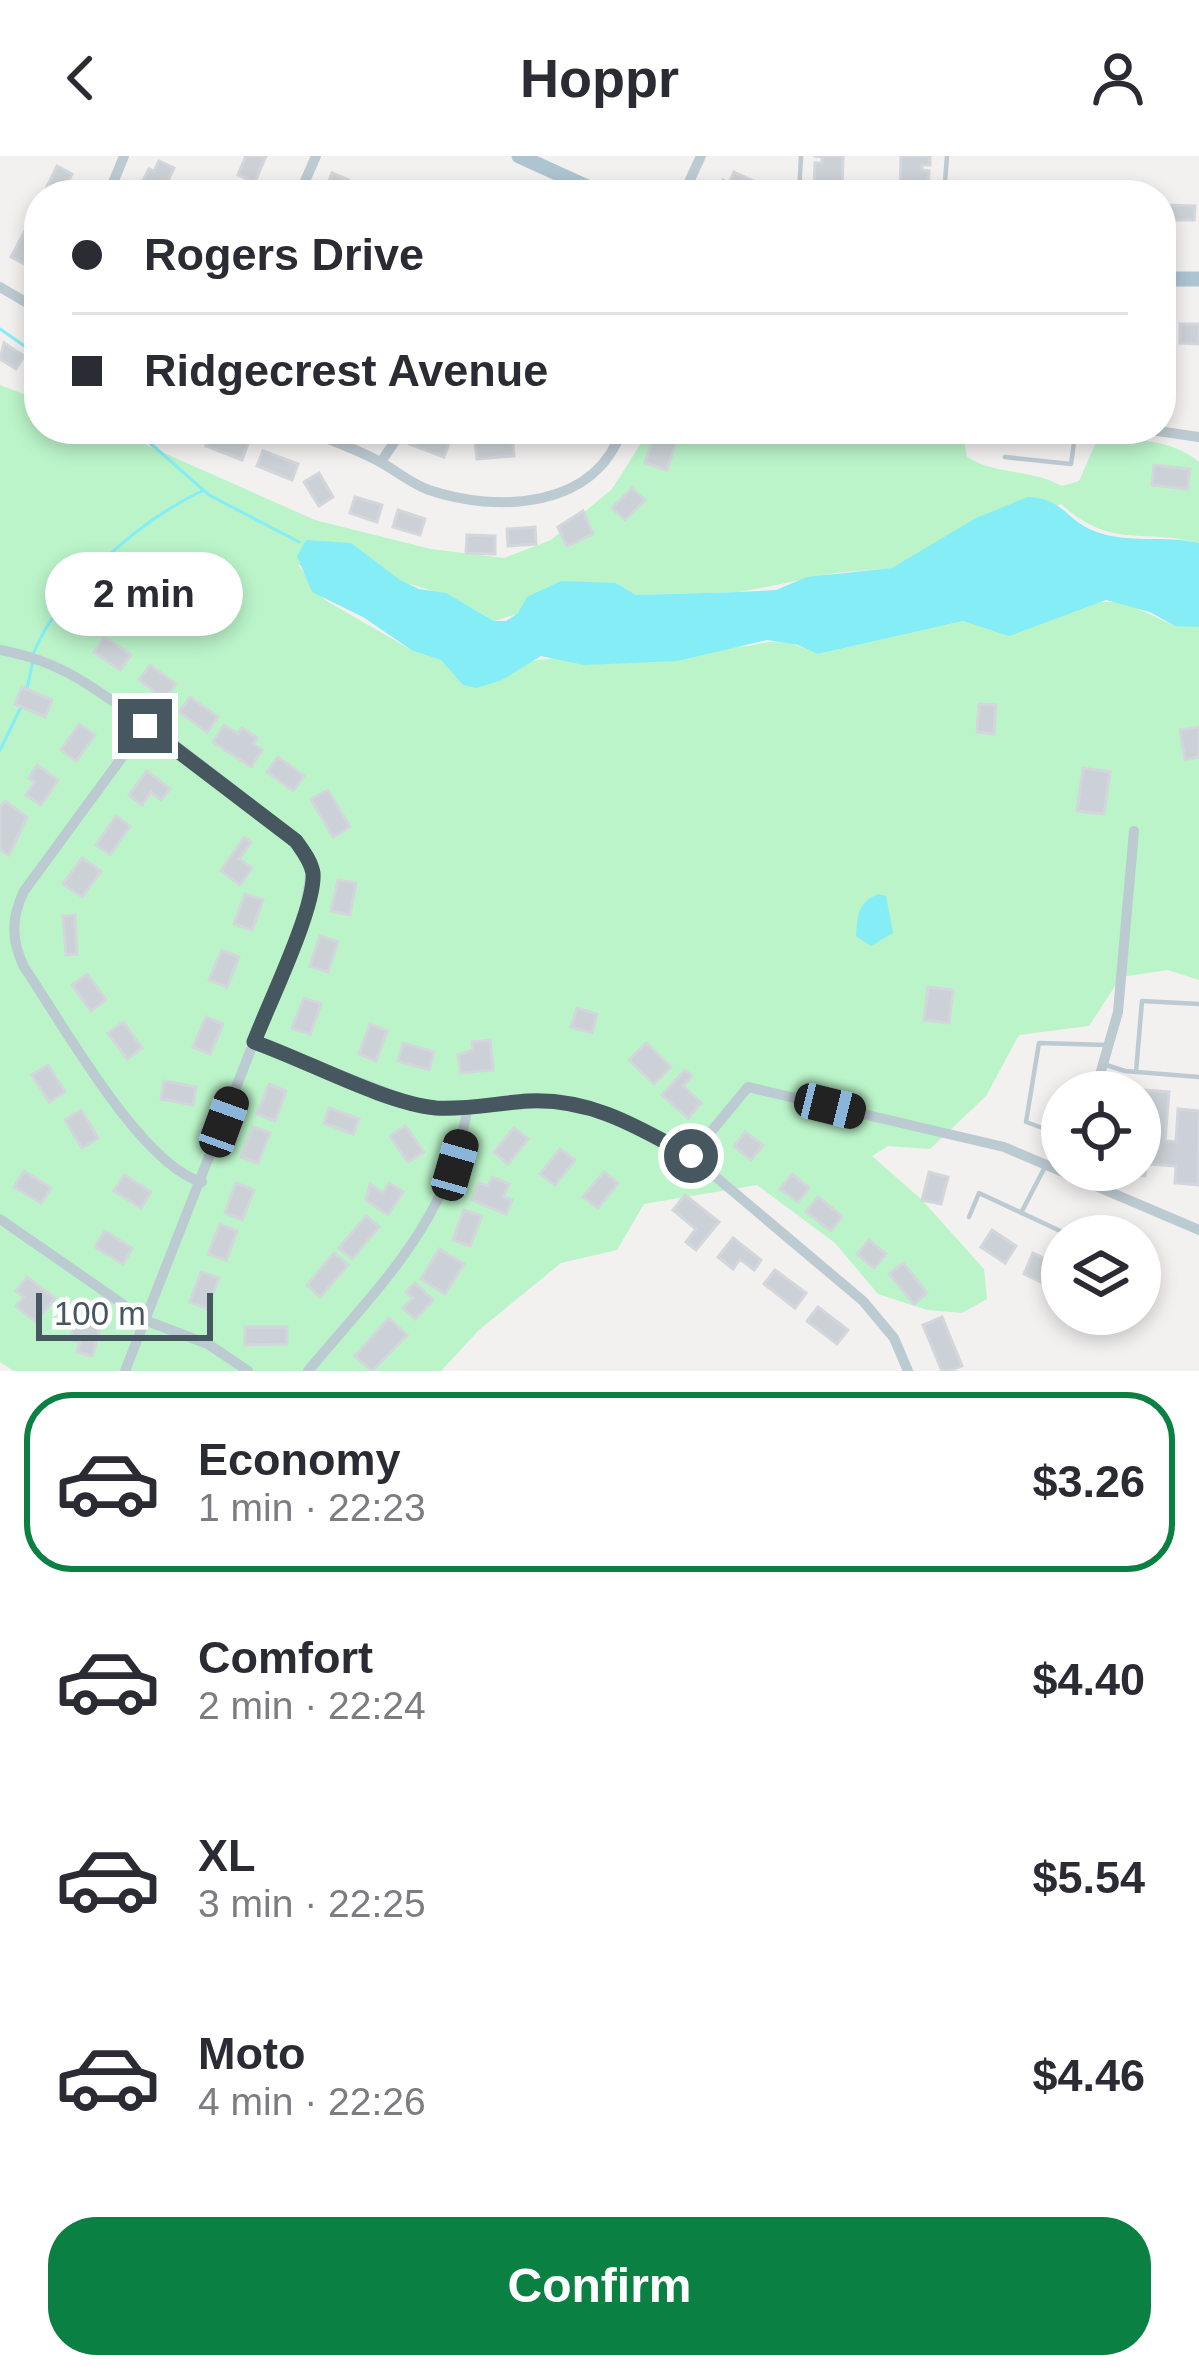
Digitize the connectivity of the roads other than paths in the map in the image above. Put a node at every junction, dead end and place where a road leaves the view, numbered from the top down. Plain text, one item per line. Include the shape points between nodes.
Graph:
1 (519, 156) edge
2 (572, 180) edge
3 (338, 444) edge
4 (393, 444) edge
5 (616, 444) edge
6 (1074, 444) edge
7 (1005, 457) dead end
8 (381, 462) junction
9 (0, 650) edge
10 (145, 726) junction
11 (1134, 831) dead end
12 (1199, 1004) edge
13 (254, 1042) junction
14 (1111, 1045) junction
15 (1106, 1066) junction
16 (1104, 1071) edge
17 (1131, 1071) edge
18 (1136, 1071) edge
19 (1161, 1074) edge
20 (1199, 1077) edge
21 (468, 1106) junction
22 (1041, 1127) edge
23 (691, 1156) junction
24 (1041, 1163) edge
25 (1041, 1175) edge
26 (202, 1182) junction
27 (1116, 1191) edge
28 (1021, 1213) junction
29 (970, 1217) dead end
30 (0, 1219) edge
31 (1041, 1222) edge
32 (1199, 1230) edge
33 (148, 1321) junction
34 (125, 1371) edge
35 (248, 1371) edge
36 (308, 1371) edge
37 (908, 1371) edge

1 - 2 main road
3 - 8 street
4 - 8 street
5 - 8 street via 592,475 536,500 441,494
6 - 7 lane via 1071,464
9 - 10 street via 58,668
10 - 13 street via 296,841 312,867 304,914
10 - 26 street via 24,891 14,937 24,968 146,1144
11 - 14 street
12 - 18 lane via 1142,1000
13 - 21 street via 419,1105
13 - 26 street
14 - 15 street
14 - 22 lane via 1040,1042 1026,1122
15 - 16 street
15 - 17 lane
19 - 20 lane
21 - 23 street via 583,1105
21 - 36 street via 455,1165 415,1244
23 - 24 street via 748,1087 1004,1147
23 - 37 street via 874,1312
25 - 28 lane
26 - 33 street
27 - 32 street
28 - 29 lane via 979,1193
28 - 31 lane
30 - 33 street
33 - 34 street
33 - 35 street via 208,1344

